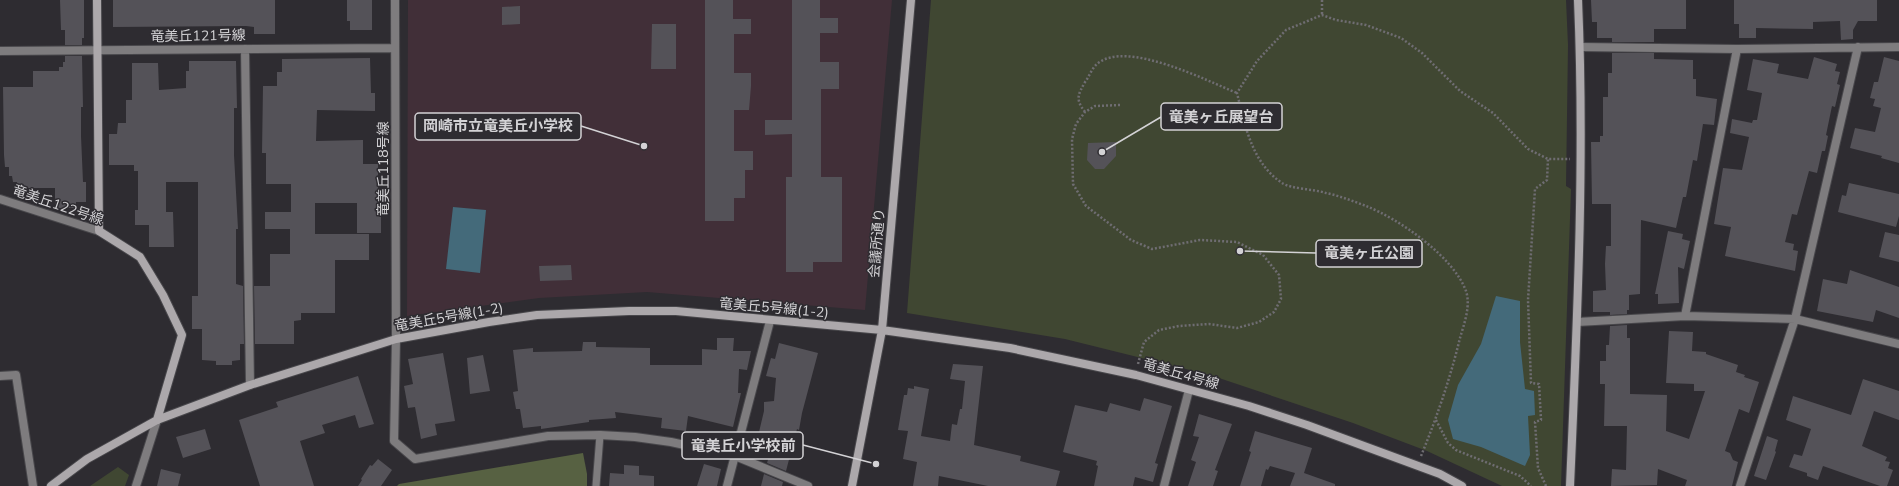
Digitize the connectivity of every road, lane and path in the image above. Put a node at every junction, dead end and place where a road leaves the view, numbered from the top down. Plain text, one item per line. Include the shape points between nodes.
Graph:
1 (97, 0) edge
2 (395, 0) edge
3 (911, 0) edge
4 (1322, 0) edge
5 (1578, 0) edge
6 (1322, 15) junction
7 (1580, 47) junction
8 (1858, 47) junction
9 (1899, 47) edge
10 (395, 48) junction
11 (245, 49) junction
12 (1737, 49) junction
13 (96, 50) junction
14 (0, 51) edge
15 (1237, 94) junction
16 (1120, 105) dead end
17 (1085, 112) junction
18 (1548, 159) junction
19 (1581, 159) junction
20 (0, 199) edge
21 (99, 230) junction
22 (1685, 316) junction
23 (1796, 319) junction
24 (770, 321) junction
25 (1577, 322) junction
26 (882, 330) junction
27 (396, 339) junction
28 (1899, 344) edge
29 (1136, 374) junction
30 (0, 376) edge
31 (250, 385) junction
32 (1189, 390) junction
33 (157, 420) junction
34 (1436, 420) junction
35 (600, 435) junction
36 (735, 456) junction
37 (1416, 466) junction
38 (33, 486) edge
39 (51, 486) edge
40 (136, 486) edge
41 (596, 486) edge
42 (727, 486) edge
43 (808, 486) edge
44 (852, 486) edge
45 (1164, 486) edge
46 (1462, 486) edge
47 (1531, 486) edge
48 (1546, 486) edge
49 (1570, 486) edge
50 (1740, 486) edge

1 - 13 street
2 - 10 street, 竜美丘118号線
3 - 26 street, 会議所通り
4 - 6 path
5 - 7 street
6 - 15 path via 1286,30 1257,61
6 - 18 path via 1366,25 1401,38 1422,53 1460,91 1493,113 1528,149
7 - 12 street
7 - 19 street
8 - 9 street
8 - 12 street
8 - 23 street
10 - 11 street, 竜美丘121号線
10 - 27 street, 竜美丘118号線
11 - 13 street, 竜美丘121号線
11 - 31 street
12 - 22 street
13 - 14 street, 竜美丘121号線
13 - 21 street
15 - 17 path via 1160,62 1133,57 1110,58 1096,64 1078,95 1079,104
15 - 34 path via 1247,133 1259,162 1283,184 1326,192 1367,207 1404,225 1454,270 1466,291 1467,310 1450,379
16 - 17 path via 1095,106
17 - 29 path via 1076,124 1072,139 1072,161 1073,184 1086,206 1131,240 1152,249 1200,240 1237,242 1263,255 1279,275 1281,299 1274,312 1259,322 1237,328 1209,324 1159,330 1144,342
18 - 19 path
18 - 48 path via 1547,180 1535,190 1528,300 1531,383 1539,384 1542,420 1535,422 1538,468
19 - 25 street
20 - 21 street, 竜美丘122号線
21 - 33 street, 竜美丘122号線 via 140,257 163,295 182,335
22 - 23 street
22 - 25 street
23 - 28 street
23 - 50 street
24 - 26 street, 竜美丘5号線(1-2)
24 - 27 street, 竜美丘5号線(1-2) via 676,311 580,313 489,322
24 - 36 street
25 - 49 street
26 - 29 street, 竜美丘4号線 via 1010,348
26 - 44 street, 会議所通り
27 - 31 street, 竜美丘5号線(1-2)
27 - 35 street, 竜美丘118号線 via 394,441 415,459 548,436
29 - 32 street, 竜美丘4号線
30 - 38 street via 16,375
31 - 33 street, 竜美丘5号線(1-2)
32 - 37 street, 竜美丘4号線 via 1307,424
32 - 45 street
33 - 39 street, 竜美丘5号線(1-2) via 87,459
33 - 40 street
34 - 37 path
34 - 47 path via 1448,443 1456,450 1520,476
35 - 36 street via 671,442
35 - 41 lane
36 - 42 street
36 - 43 street
37 - 46 street, 竜美丘4号線 via 1440,474

